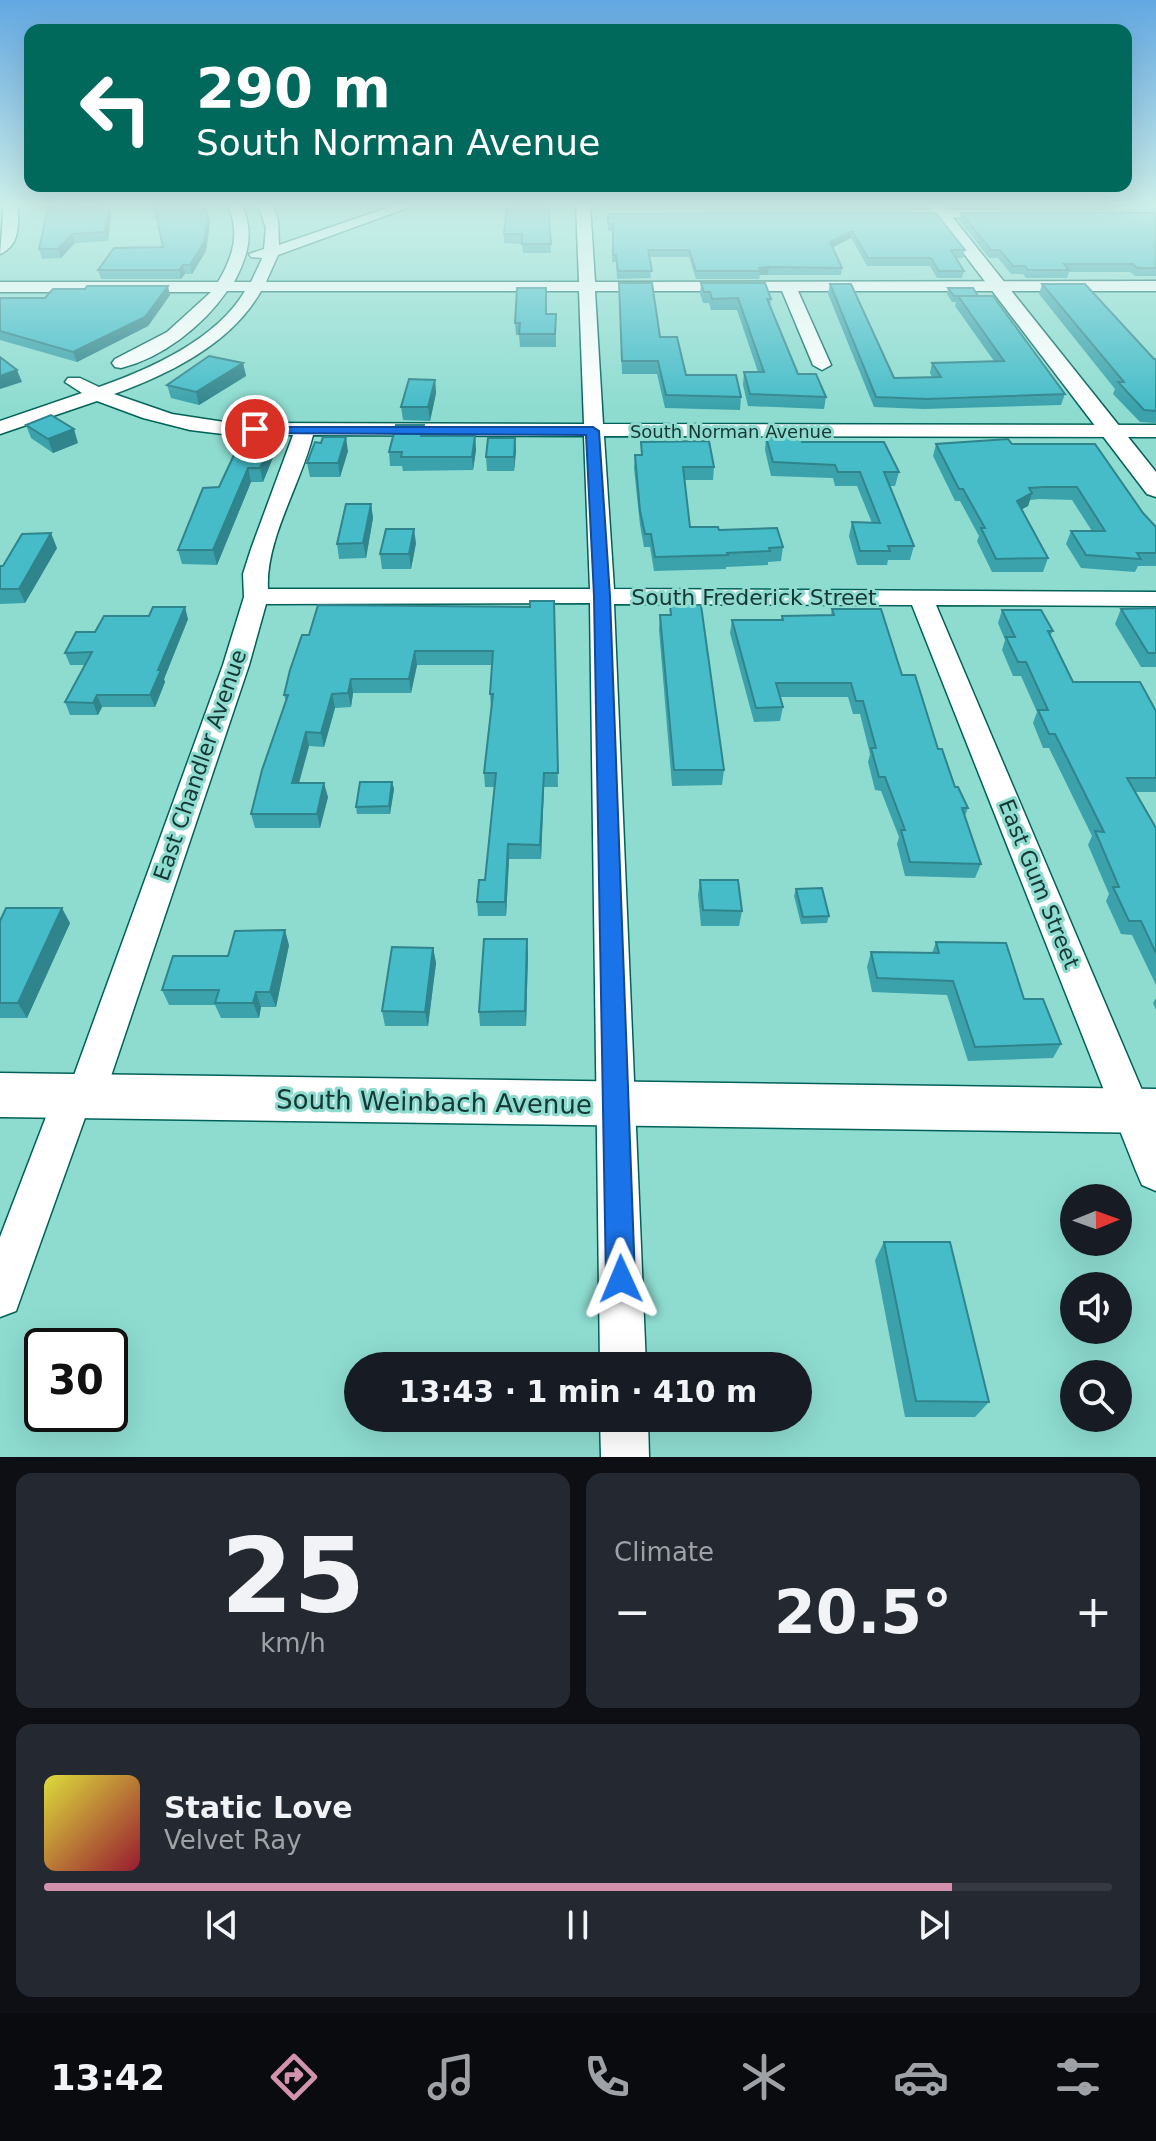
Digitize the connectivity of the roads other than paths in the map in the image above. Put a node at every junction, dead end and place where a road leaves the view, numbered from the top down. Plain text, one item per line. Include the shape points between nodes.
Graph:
1 (232, 272) edge
2 (264, 272) edge
3 (587, 272) edge
4 (987, 272) edge
5 (587, 286) junction
6 (788, 286) junction
7 (998, 286) junction
8 (1156, 286) edge
9 (0, 287) edge
10 (225, 287) junction
11 (258, 287) junction
12 (822, 365) dead end
13 (95, 393) junction
14 (0, 428) edge
15 (304, 430) junction
16 (593, 431) junction
17 (1111, 431) junction
18 (1156, 431) edge
19 (1156, 489) edge
20 (602, 596) junction
21 (256, 597) junction
22 (921, 598) junction
23 (1156, 599) edge
24 (0, 1095) edge
25 (79, 1097) junction
26 (617, 1105) junction
27 (1144, 1111) edge
28 (1156, 1171) edge
29 (0, 1295) edge
30 (623, 1352) edge
31 (624, 1432) edge
32 (625, 1457) edge

1 - 10 street
2 - 11 street
3 - 5 street
4 - 7 street
5 - 6 street
5 - 11 street
5 - 16 street
6 - 7 street
6 - 12 street
7 - 8 street
7 - 17 street
9 - 10 street
10 - 11 street
10 - 13 street, South Norman Avenue via 176,334 67,384
11 - 13 street via 244,308 207,340
13 - 14 street
13 - 15 street, South Norman Avenue via 190,425
15 - 16 street, South Norman Avenue
15 - 21 street, East Chandler Avenue via 262,549
16 - 17 street, South Norman Avenue
16 - 20 street
17 - 18 street, South Norman Avenue
17 - 19 street
20 - 21 street, South Frederick Street
20 - 22 street, South Frederick Street
20 - 26 street
21 - 25 street, East Chandler Avenue
22 - 23 street, South Frederick Street
22 - 27 street, East Gum Street
24 - 25 street, South Weinbach Avenue
25 - 26 street, South Weinbach Avenue
25 - 29 street, East Chandler Avenue
26 - 27 street, South Weinbach Avenue
26 - 30 street
27 - 28 street, East Gum Street
31 - 32 street

